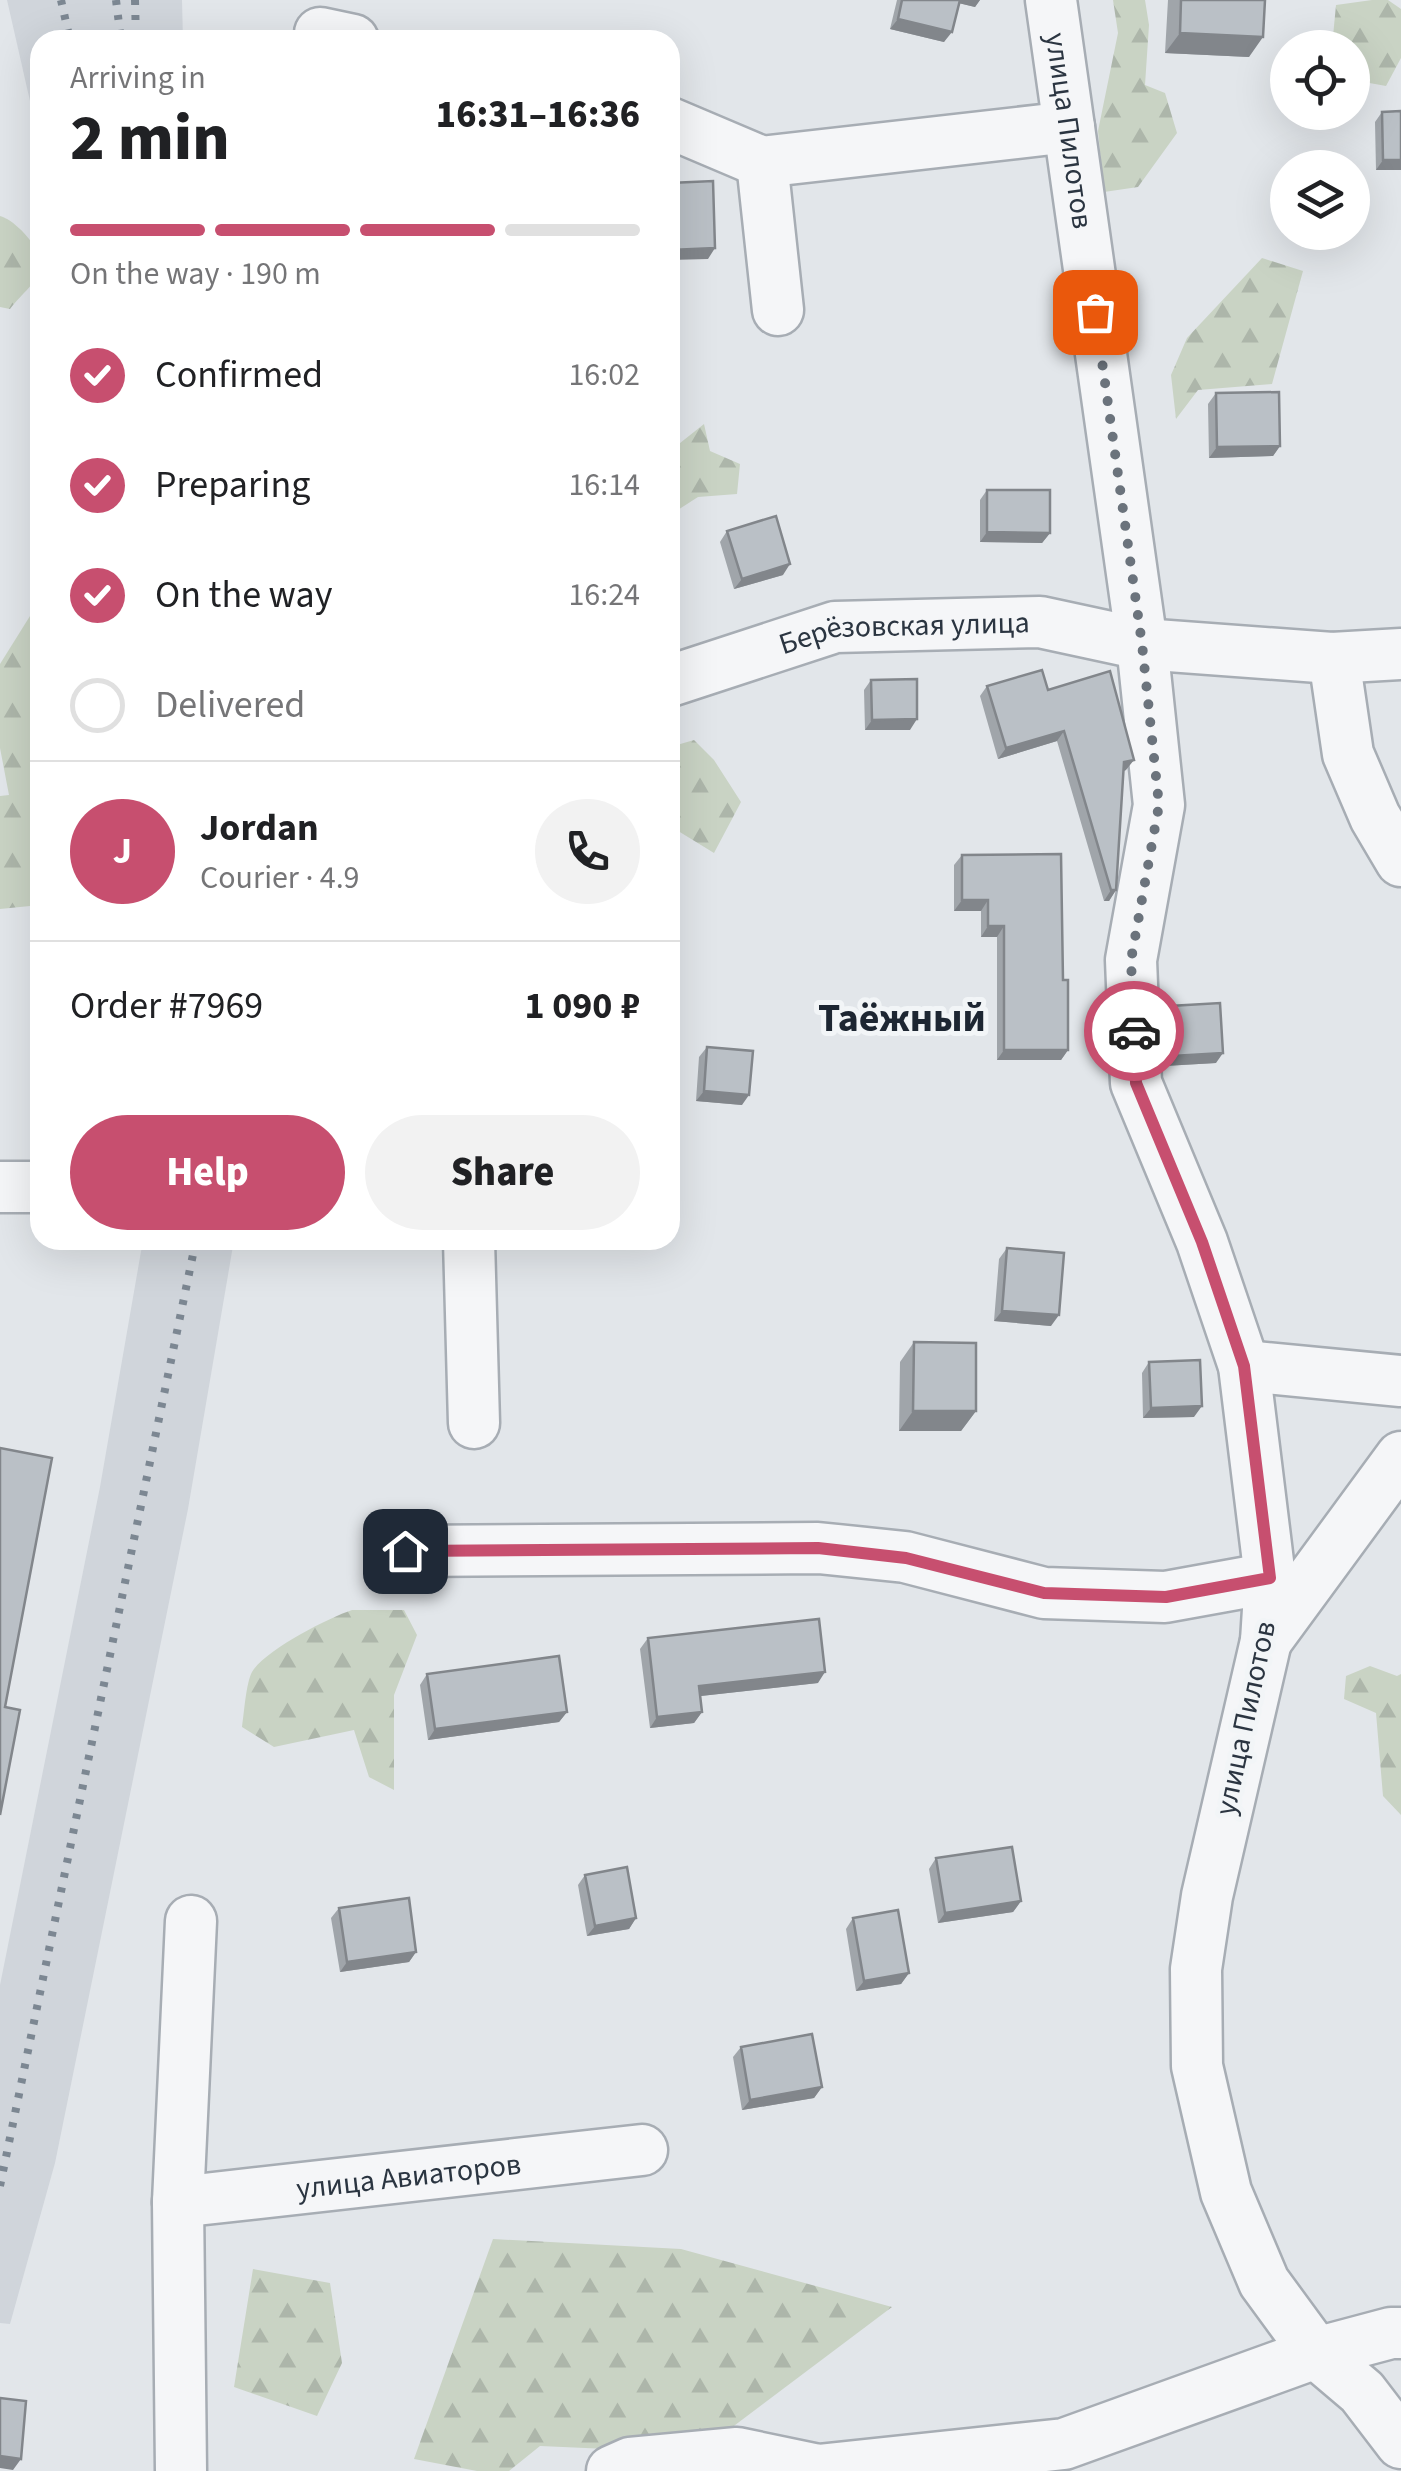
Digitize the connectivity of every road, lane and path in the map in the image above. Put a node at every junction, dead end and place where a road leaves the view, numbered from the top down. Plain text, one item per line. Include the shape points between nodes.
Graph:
1 (1051, 0) edge
2 (680, 128) edge
3 (1069, 128) junction
4 (762, 162) junction
5 (778, 310) dead end
6 (1142, 644) junction
7 (1401, 654) edge
8 (1334, 658) junction
9 (680, 678) edge
10 (1401, 861) edge
11 (30, 1186) edge
12 (0, 1187) edge
13 (468, 1250) edge
14 (1244, 1366) junction
15 (1401, 1381) edge
16 (474, 1423) dead end
17 (1401, 1457) edge
18 (405, 1551) dead end
19 (1270, 1578) junction
20 (1266, 1642) junction
21 (191, 1921) dead end
22 (642, 2150) dead end
23 (178, 2202) junction
24 (1401, 2333) edge
25 (1316, 2353) junction
26 (1401, 2444) edge
27 (818, 2470) edge
28 (181, 2471) edge
29 (612, 2471) edge

1 - 3 street, улица Пилотов
2 - 4 street
3 - 4 street
3 - 6 street, улица Пилотов
4 - 5 street
6 - 8 street, Берёзовская улица
6 - 9 street, Берёзовская улица via 1040,622 834,628
6 - 14 street, улица Пилотов via 1159,805 1131,960 1136,1083
7 - 8 street, Берёзовская улица
8 - 10 street via 1348,754
11 - 12 street
13 - 16 street
14 - 15 street
14 - 19 street, улица Пилотов
17 - 20 street
18 - 19 street via 818,1548 906,1558 1044,1593 1148,1597
19 - 20 street, улица Пилотов
20 - 25 street, улица Пилотов via 1207,1896 1196,1969 1197,2066 1226,2192 1264,2282
21 - 23 street
22 - 23 street, улица Авиаторов
23 - 28 street
24 - 25 street
25 - 26 street, улица Пилотов via 1362,2392
25 - 27 street via 1064,2444
27 - 29 street via 736,2453

